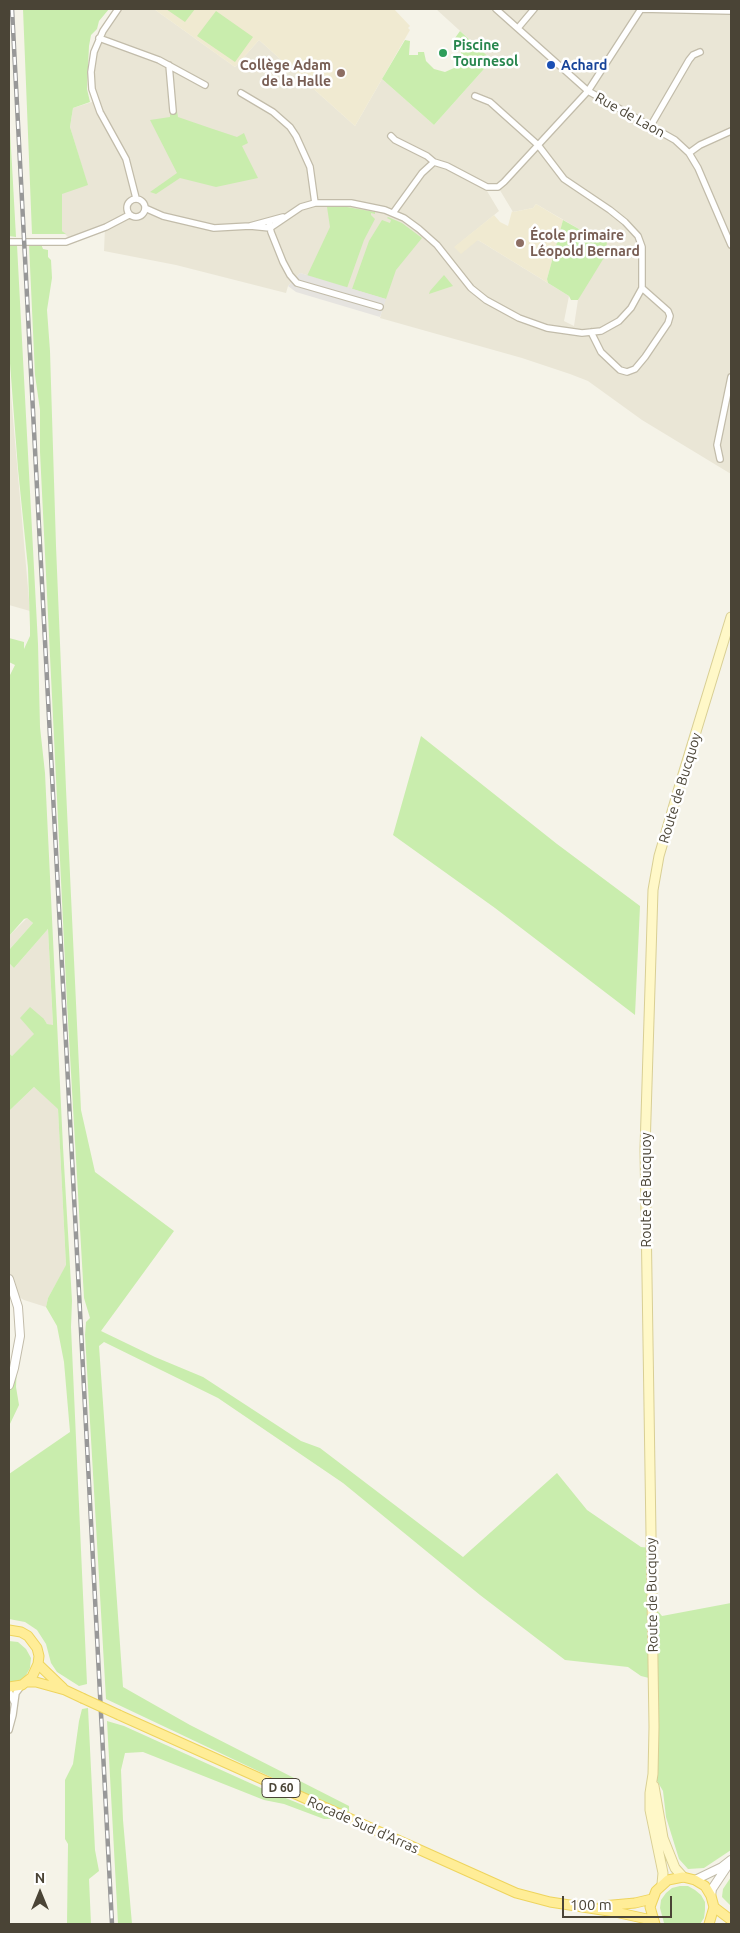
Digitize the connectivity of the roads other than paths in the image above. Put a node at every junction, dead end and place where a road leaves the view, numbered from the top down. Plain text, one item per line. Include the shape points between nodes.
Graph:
1 (118, 9) edge
2 (496, 9) edge
3 (534, 9) edge
4 (641, 9) edge
5 (731, 11) edge
6 (518, 28) junction
7 (98, 41) junction
8 (700, 52) dead end
9 (169, 65) junction
10 (205, 85) dead end
11 (588, 91) junction
12 (242, 93) dead end
13 (475, 96) dead end
14 (173, 111) dead end
15 (650, 127) junction
16 (731, 131) edge
17 (391, 136) dead end
18 (538, 145) junction
19 (690, 153) junction
20 (434, 162) junction
21 (136, 198) junction
22 (314, 204) junction
23 (145, 208) junction
24 (393, 213) junction
25 (129, 214) junction
26 (270, 225) junction
27 (9, 242) edge
28 (731, 245) edge
29 (642, 288) junction
30 (380, 307) dead end
31 (590, 332) junction
32 (731, 377) edge
33 (720, 459) dead end
34 (731, 617) edge
35 (9, 1279) edge
36 (9, 1386) edge
37 (9, 1630) edge
38 (38, 1664) junction
39 (25, 1683) junction
40 (9, 1687) edge
41 (65, 1690) junction
42 (9, 1691) edge
43 (14, 1702) junction
44 (9, 1730) edge
45 (652, 1774) junction
46 (731, 1861) edge
47 (683, 1877) junction
48 (695, 1880) junction
49 (662, 1884) junction
50 (711, 1896) junction
51 (652, 1899) junction
52 (584, 1907) junction
53 (714, 1907) junction
54 (731, 1920) edge
55 (654, 1924) edge
56 (709, 1924) edge

1 - 7 street
2 - 6 street, Rue de Laon
3 - 6 street
4 - 5 street
4 - 11 street
6 - 11 street, Rue de Laon
7 - 9 street
7 - 21 street via 91,72 95,101 126,159
8 - 15 street via 689,60
9 - 10 street
9 - 14 street
11 - 15 street, Rue de Laon
11 - 18 street
12 - 22 street via 272,112 296,136 310,167
13 - 18 street via 490,102
15 - 19 street, Rue de Laon via 675,140
16 - 19 street
17 - 20 street
18 - 20 street via 504,182 494,187
18 - 29 street via 564,179 610,210 638,236 642,247
19 - 28 street, Rue de Laon
20 - 24 street
21 - 23 street
21 - 25 street via 127,203
22 - 24 street via 361,204
22 - 26 street via 301,207
23 - 25 street via 138,217
23 - 26 street via 207,226
24 - 31 street via 419,229 471,288 498,308 547,328
25 - 27 street via 106,227 66,242
26 - 30 street via 290,275 297,283
29 - 31 street via 619,321 601,331
29 - 31 street via 670,316 635,368 627,372 620,370 601,352
32 - 33 street via 717,445
34 - 45 main road, Route de Bucquoy via 667,830 653,890 645,1149 652,1548
35 - 36 street via 18,1307 20,1336
37 - 38 main road via 21,1632 33,1642 39,1656
38 - 39 main road
38 - 41 main road, Rocade Sud d'Arras / D 60
39 - 40 main road, Rocade Sud d'Arras
39 - 41 main road, Rocade Sud d'Arras / D 60 via 36,1682
39 - 43 street
41 - 52 main road, Rocade Sud d'Arras / D 60, bridge via 498,1886 550,1902
42 - 43 street
43 - 44 street
45 - 47 main road via 663,1838 670,1859
45 - 49 main road via 650,1810 663,1873
46 - 48 street
46 - 50 street via 712,1889
47 - 48 main road
47 - 49 main road
48 - 50 main road via 705,1886
49 - 51 main road
50 - 53 main road
51 - 52 main road, Rocade Sud d'Arras / D 60
51 - 55 main road via 650,1907
52 - 55 main road, Rocade Sud d'Arras / D 60 via 641,1918
53 - 54 main road
53 - 56 main road

